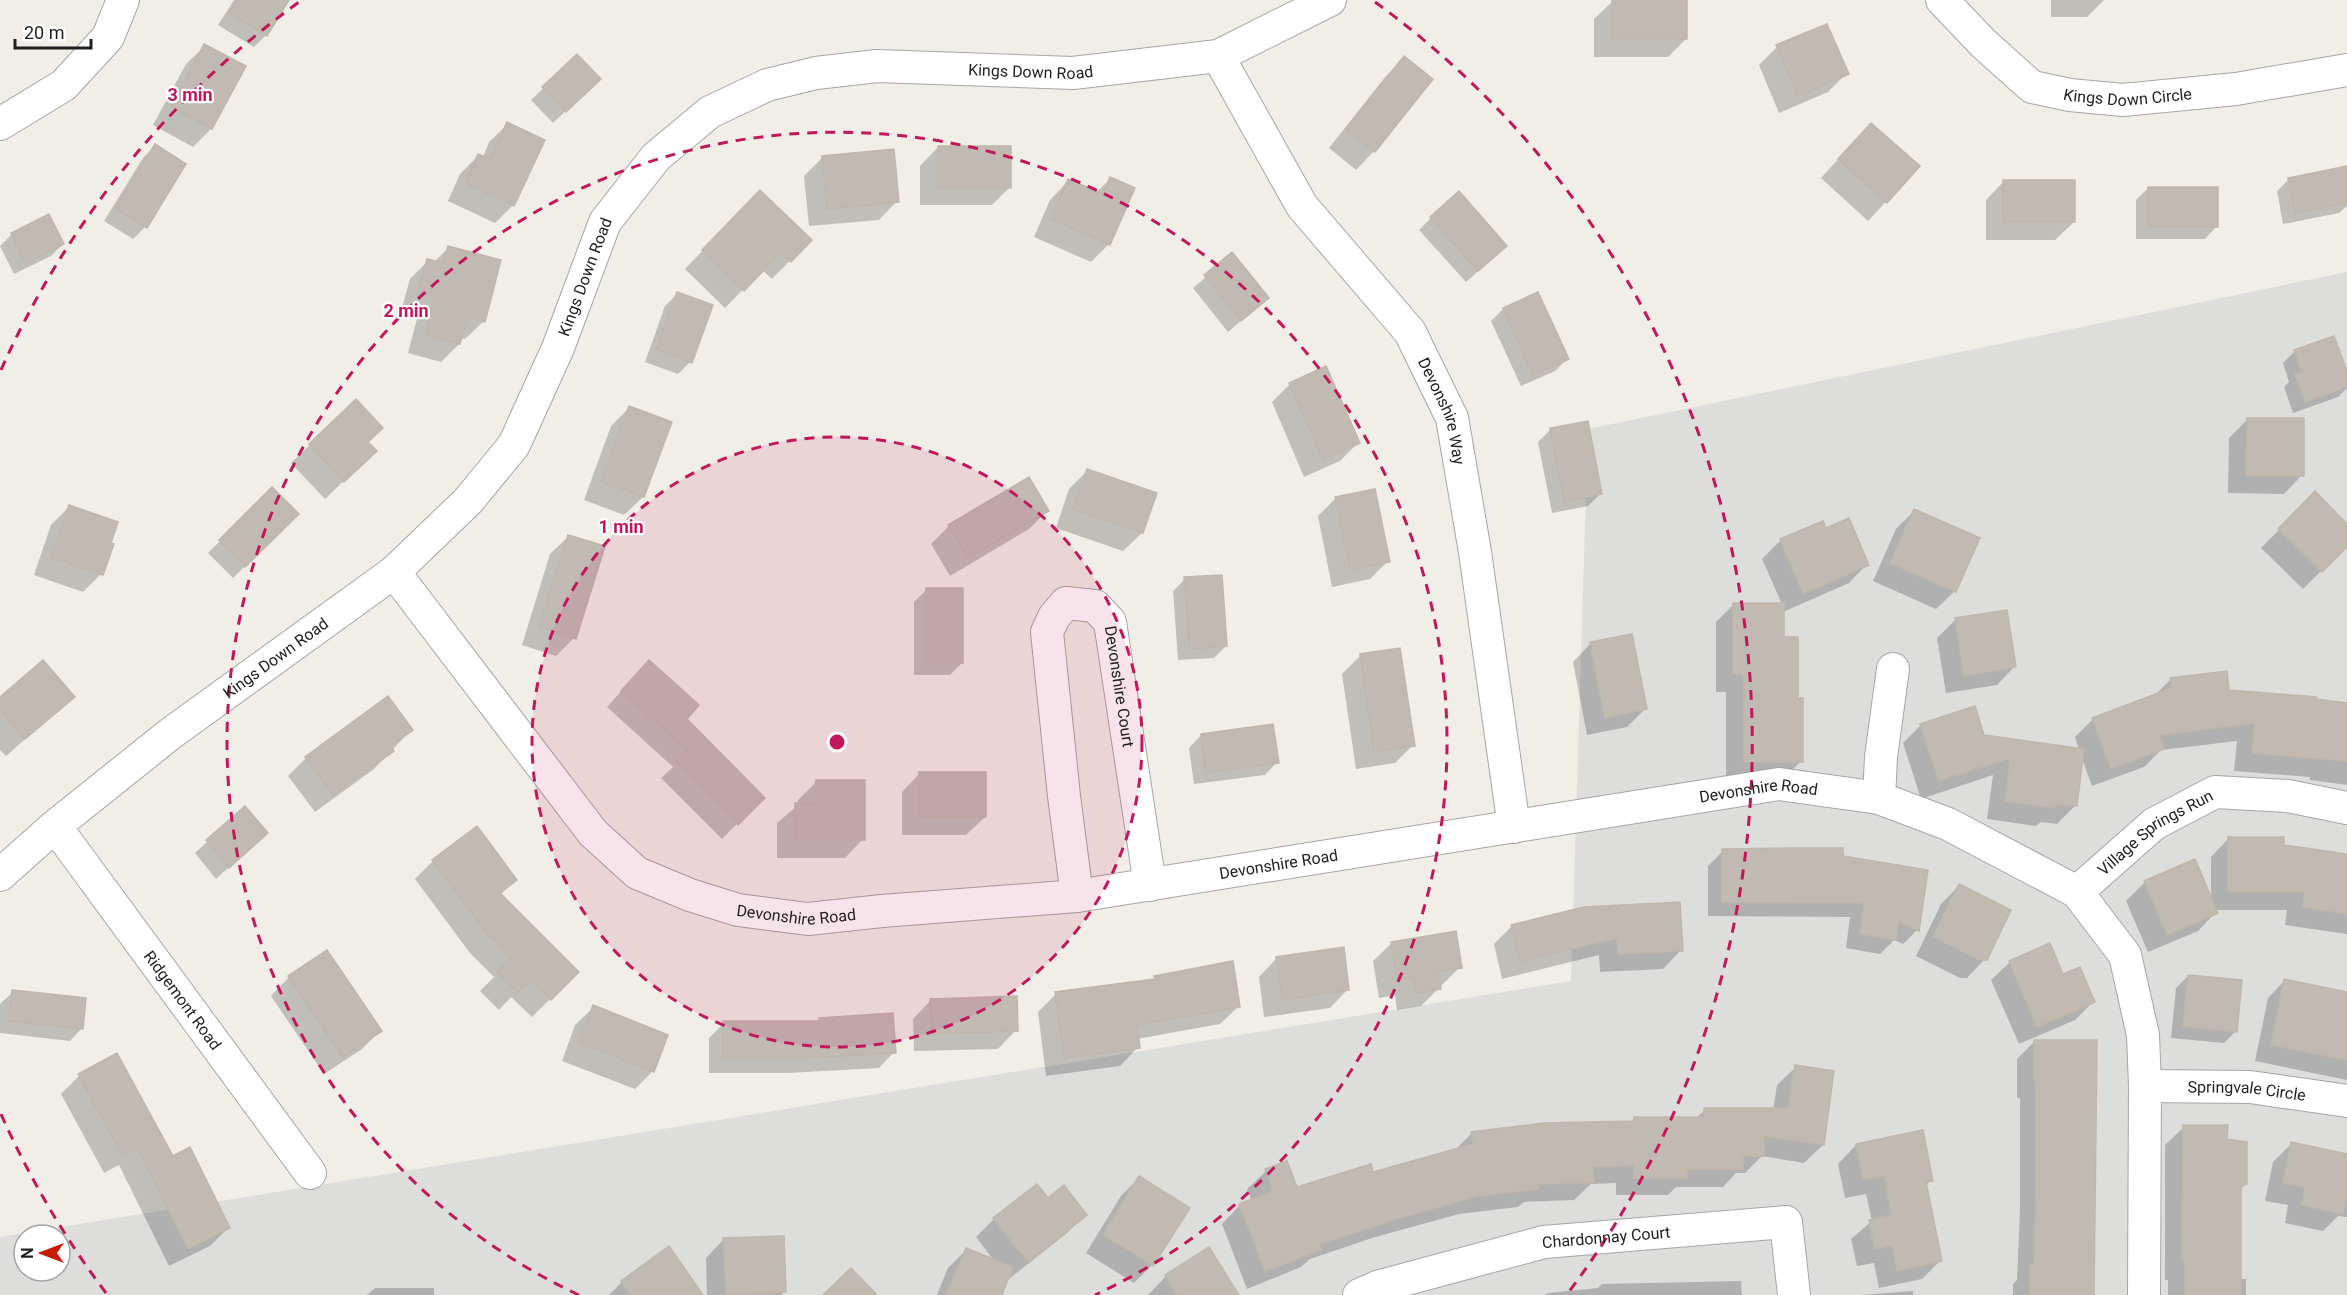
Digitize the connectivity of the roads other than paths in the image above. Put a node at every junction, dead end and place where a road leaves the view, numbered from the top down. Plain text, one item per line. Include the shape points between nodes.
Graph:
1 (123, 0) edge
2 (1330, 0) edge
3 (1942, 0) edge
4 (1218, 56) junction
5 (2347, 70) edge
6 (0, 124) edge
7 (393, 572) junction
8 (1893, 669) dead end
9 (1879, 798) junction
10 (2347, 808) edge
11 (55, 826) junction
12 (1514, 828) junction
13 (0, 875) edge
14 (1150, 885) junction
15 (2077, 892) junction
16 (1077, 896) junction
17 (2145, 1086) junction
18 (2347, 1101) edge
19 (310, 1173) dead end
20 (1359, 1295) edge
21 (1794, 1295) edge
22 (2144, 1295) edge

1 - 6 street via 108,37 64,85
2 - 4 street, Kings Down Road
3 - 5 street, Kings Down Circle via 2032,87 2070,95 2123,100 2236,88
4 - 7 street, Kings Down Road via 1073,73 877,66 837,70 767,85 710,112 656,157 605,222 558,348 514,445 468,501
4 - 12 street, Devonshire Way via 1302,206 1410,332 1452,418
7 - 11 street, Kings Down Road via 170,734
7 - 16 street, Devonshire Road via 593,833 637,873 738,910 808,919
8 - 9 street
9 - 12 street, Devonshire Road via 1779,784
9 - 15 street, Devonshire Road via 1948,824
10 - 15 street, Village Springs Run via 2288,796 2215,792 2154,824
11 - 13 street, Kings Down Road
11 - 19 street, Ridgemont Road
12 - 14 street, Devonshire Road
14 - 16 street, Devonshire Road
14 - 16 street, Devonshire Court via 1110,622 1095,606 1066,603 1047,632
15 - 17 street, Devonshire Road via 2125,956 2143,1035
17 - 18 street, Springvale Circle via 2250,1087
17 - 22 street
20 - 21 street, Chardonnay Court via 1544,1242 1786,1222

